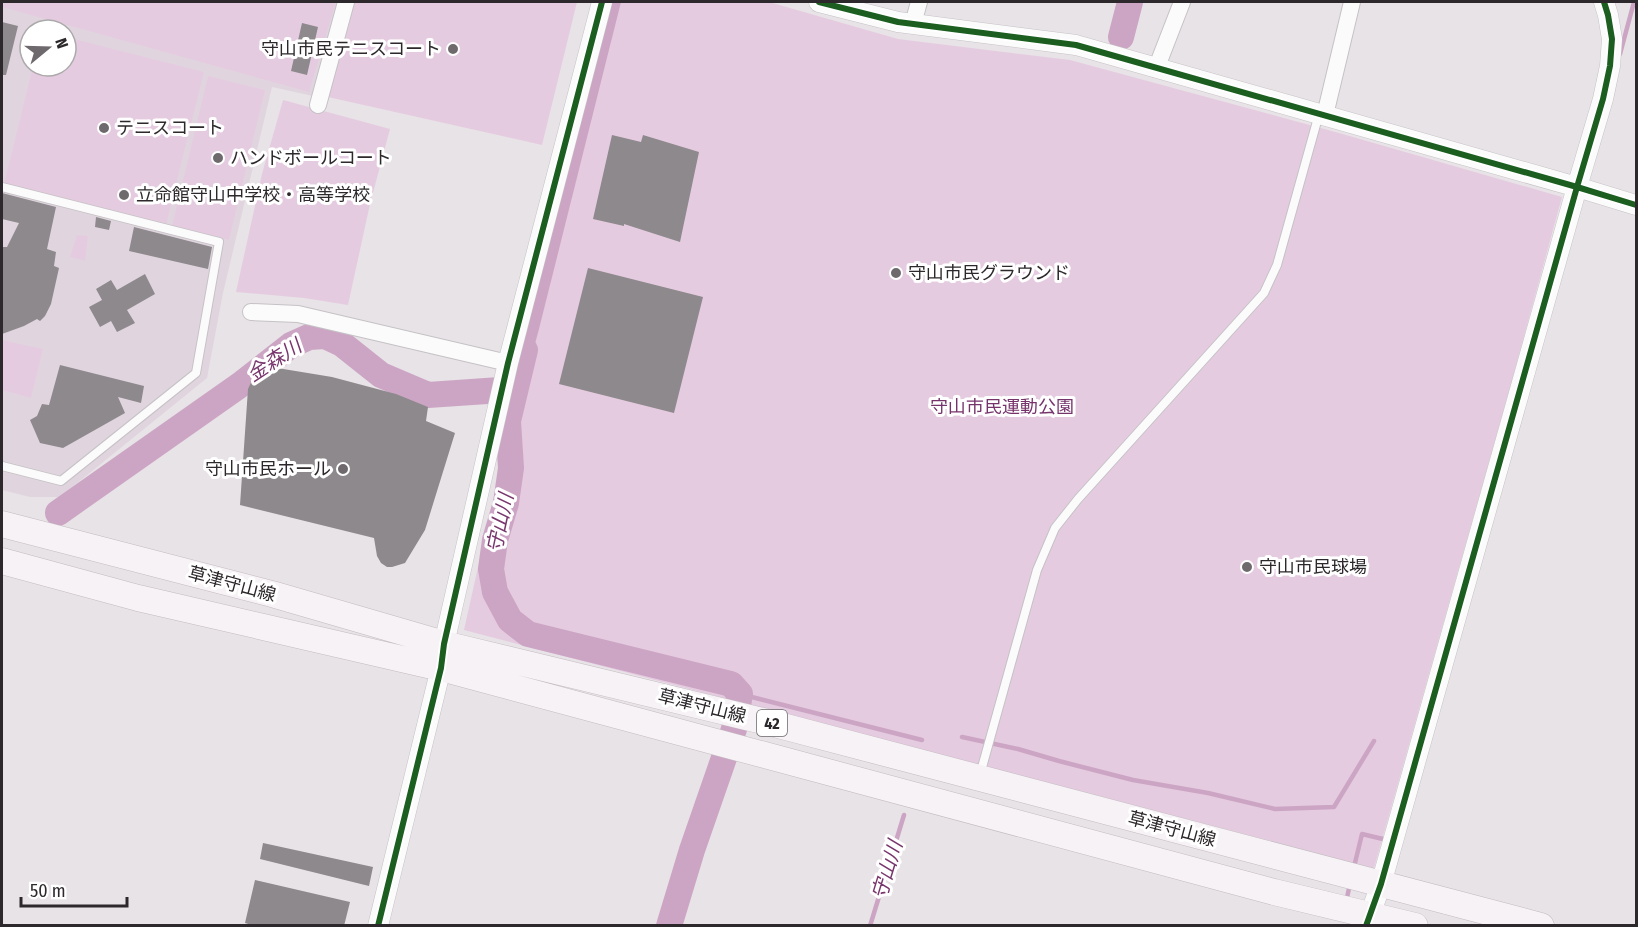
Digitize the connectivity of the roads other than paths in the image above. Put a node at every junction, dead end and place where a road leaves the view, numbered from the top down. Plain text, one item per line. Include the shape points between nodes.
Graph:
1 (346, 2) edge
2 (602, 2) edge
3 (819, 2) edge
4 (919, 2) edge
5 (1182, 2) edge
6 (1352, 2) edge
7 (1604, 2) edge
8 (914, 24) junction
9 (1156, 69) junction
10 (318, 105) dead end
11 (1322, 115) junction
12 (2, 187) edge
13 (1576, 187) junction
14 (1636, 205) edge
15 (251, 312) dead end
16 (506, 370) junction
17 (2, 466) edge
18 (2, 524) edge
19 (2, 561) edge
20 (442, 656) junction
21 (981, 771) dead end
22 (1382, 884) junction
23 (1368, 920) edge
24 (378, 926) edge
25 (1415, 926) edge
26 (1541, 926) edge

1 - 10 street
2 - 16 street
3 - 8 street
4 - 8 street
5 - 9 street
6 - 11 street
7 - 13 street via 1612,39 1610,66
8 - 9 street via 1076,45
9 - 11 street
11 - 13 street
11 - 21 lane via 1277,266 1264,293 1055,528 1037,570
12 - 17 lane via 219,242 196,373 61,481
13 - 14 street
13 - 22 street
15 - 16 street via 298,314
16 - 20 street
18 - 20 main road, 草津守山線 / 42 via 272,594
19 - 20 main road, 草津守山線 / 42 via 138,598
20 - 22 main road, 草津守山線 / 42 via 766,722
20 - 23 main road, 草津守山線 / 42
20 - 24 street
22 - 23 street
22 - 26 main road, 草津守山線 / 42
23 - 25 main road, 草津守山線 / 42

